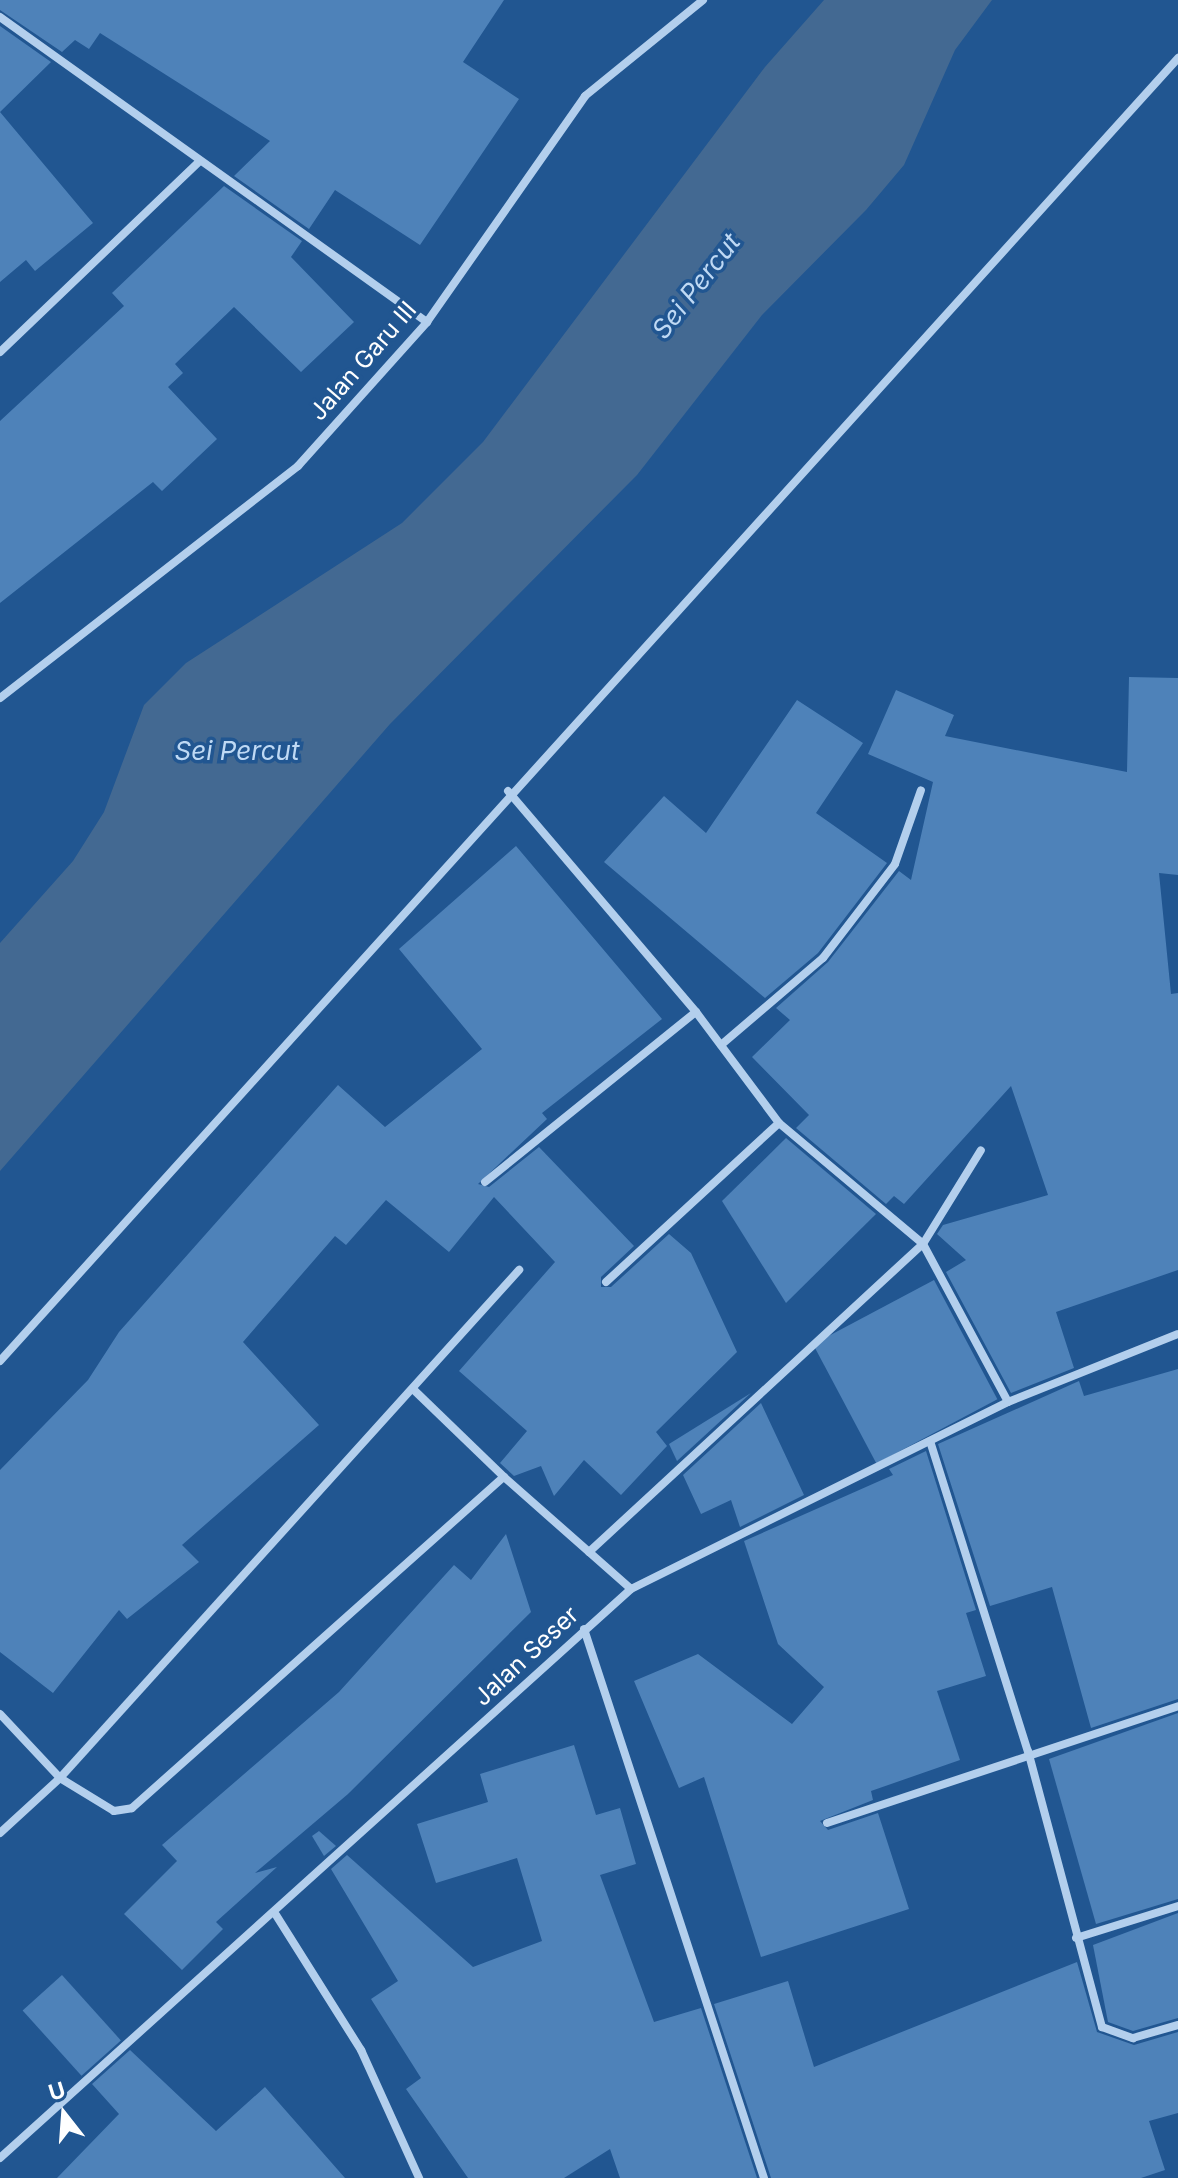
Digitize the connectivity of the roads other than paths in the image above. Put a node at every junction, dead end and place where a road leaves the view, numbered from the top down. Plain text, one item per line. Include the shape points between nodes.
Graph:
1 (703, 0) edge
2 (0, 17) edge
3 (1178, 58) edge
4 (198, 163) junction
5 (427, 322) junction
6 (0, 352) edge
7 (0, 698) edge
8 (921, 790) dead end
9 (508, 791) junction
10 (696, 1012) junction
11 (721, 1045) junction
12 (779, 1123) junction
13 (981, 1150) dead end
14 (485, 1182) dead end
15 (923, 1244) junction
16 (519, 1270) dead end
17 (606, 1282) dead end
18 (1178, 1334) edge
19 (0, 1361) edge
20 (415, 1391) junction
21 (1008, 1402) junction
22 (930, 1441) junction
23 (504, 1477) junction
24 (589, 1552) junction
25 (631, 1589) junction
26 (584, 1629) junction
27 (1178, 1706) edge
28 (0, 1714) edge
29 (1028, 1751) junction
30 (60, 1778) junction
31 (827, 1823) dead end
32 (0, 1833) edge
33 (1178, 1906) edge
34 (276, 1915) junction
35 (1076, 1938) junction
36 (1178, 2025) edge
37 (0, 2158) edge
38 (419, 2178) edge
39 (764, 2178) edge

1 - 5 street, Jalan Garu III via 585,96
2 - 4 street
3 - 9 street
4 - 5 street
4 - 6 street
5 - 7 street, Jalan Garu III via 298,466
8 - 11 street via 895,864 823,958
9 - 10 street
9 - 19 street
10 - 11 street
10 - 14 street
11 - 12 street
12 - 15 street
12 - 17 street
13 - 15 street
15 - 21 street
15 - 24 street
16 - 20 street
18 - 21 street, Jalan Seser
20 - 23 street
20 - 30 street
21 - 22 street, Jalan Seser
22 - 25 street, Jalan Seser
22 - 29 street
23 - 24 street
23 - 30 street via 132,1808 114,1811
24 - 25 street
25 - 26 street, Jalan Seser
26 - 34 street, Jalan Seser
26 - 39 street
27 - 29 street
28 - 30 street
29 - 31 street
29 - 35 street
30 - 32 street
33 - 35 street
34 - 37 street, Jalan Seser
34 - 38 street via 361,2050
35 - 36 street via 1102,2027 1133,2038

